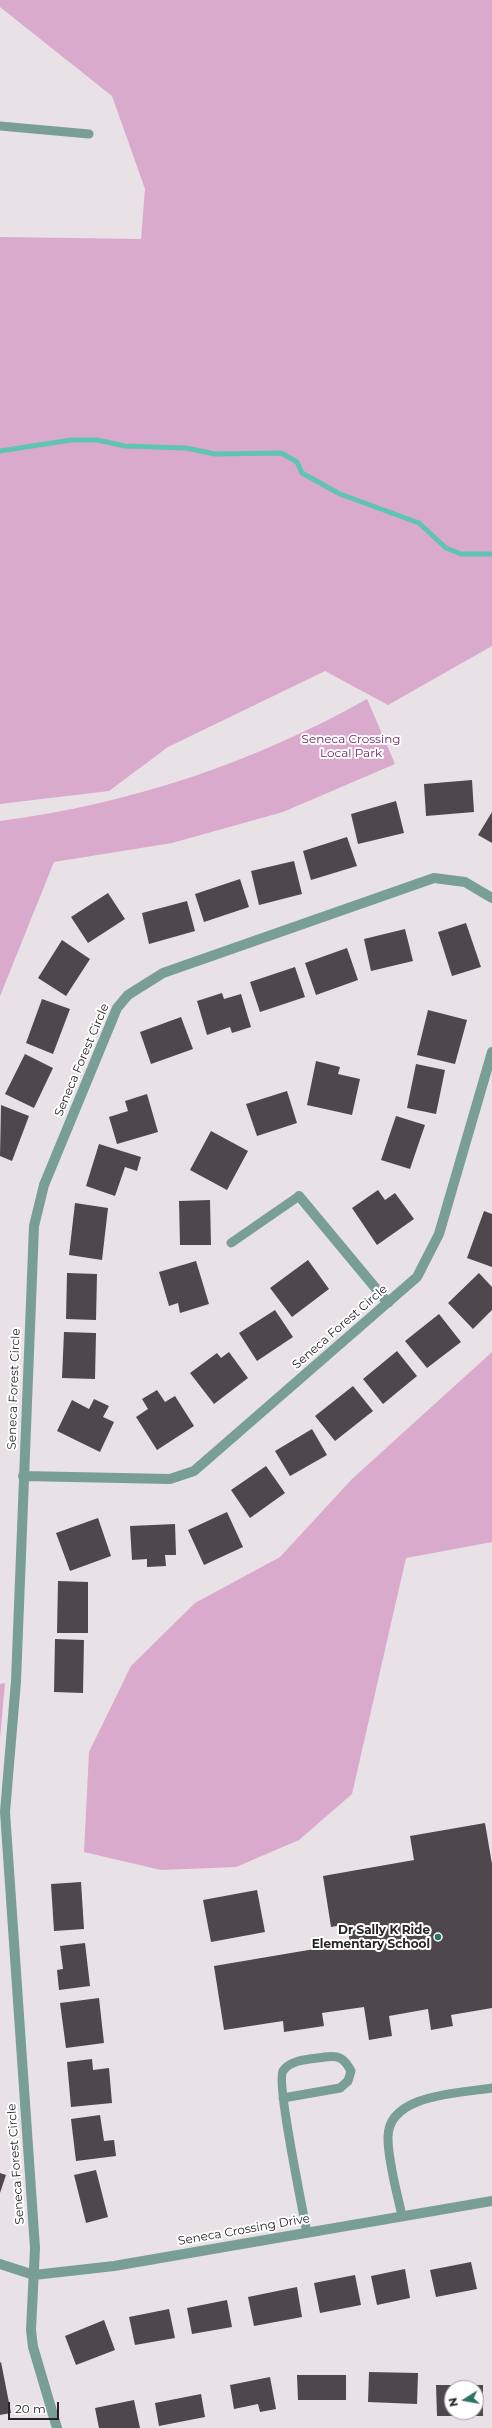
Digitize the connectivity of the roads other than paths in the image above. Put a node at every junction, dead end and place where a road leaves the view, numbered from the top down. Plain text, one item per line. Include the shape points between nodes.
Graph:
1 (0, 126) edge
2 (88, 134) dead end
3 (492, 898) edge
4 (492, 1052) edge
5 (300, 1196) joint
6 (231, 1243) dead end
7 (388, 1303) junction
8 (23, 1476) junction
9 (492, 2088) edge
10 (283, 2098) junction
11 (492, 2201) edge
12 (402, 2216) junction
13 (307, 2232) junction
14 (0, 2264) edge
15 (34, 2275) junction
16 (57, 2428) edge

1 - 2 lane
3 - 8 street, Seneca Forest Circle via 465,882 434,878 164,973 128,995 117,1008 44,1185 34,1226
4 - 7 street, Seneca Forest Circle via 439,1234 417,1277
5 - 6 lane
5 - 7 street
7 - 8 street, Seneca Forest Circle via 194,1471 170,1479
8 - 15 street, Seneca Forest Circle via 16,1680 5,1812
9 - 12 lane via 428,2099 410,2104 399,2111 392,2121 388,2137
10 - 10 lane via 280,2081 282,2072 294,2063 336,2056 345,2060 351,2071 348,2081 340,2088
10 - 13 lane
11 - 12 street, Seneca Crossing Drive
12 - 13 street, Seneca Crossing Drive
13 - 15 street, Seneca Crossing Drive via 114,2266
14 - 15 street, Seneca Crossing Drive
15 - 16 street, Seneca Forest Circle via 30,2313 33,2347

